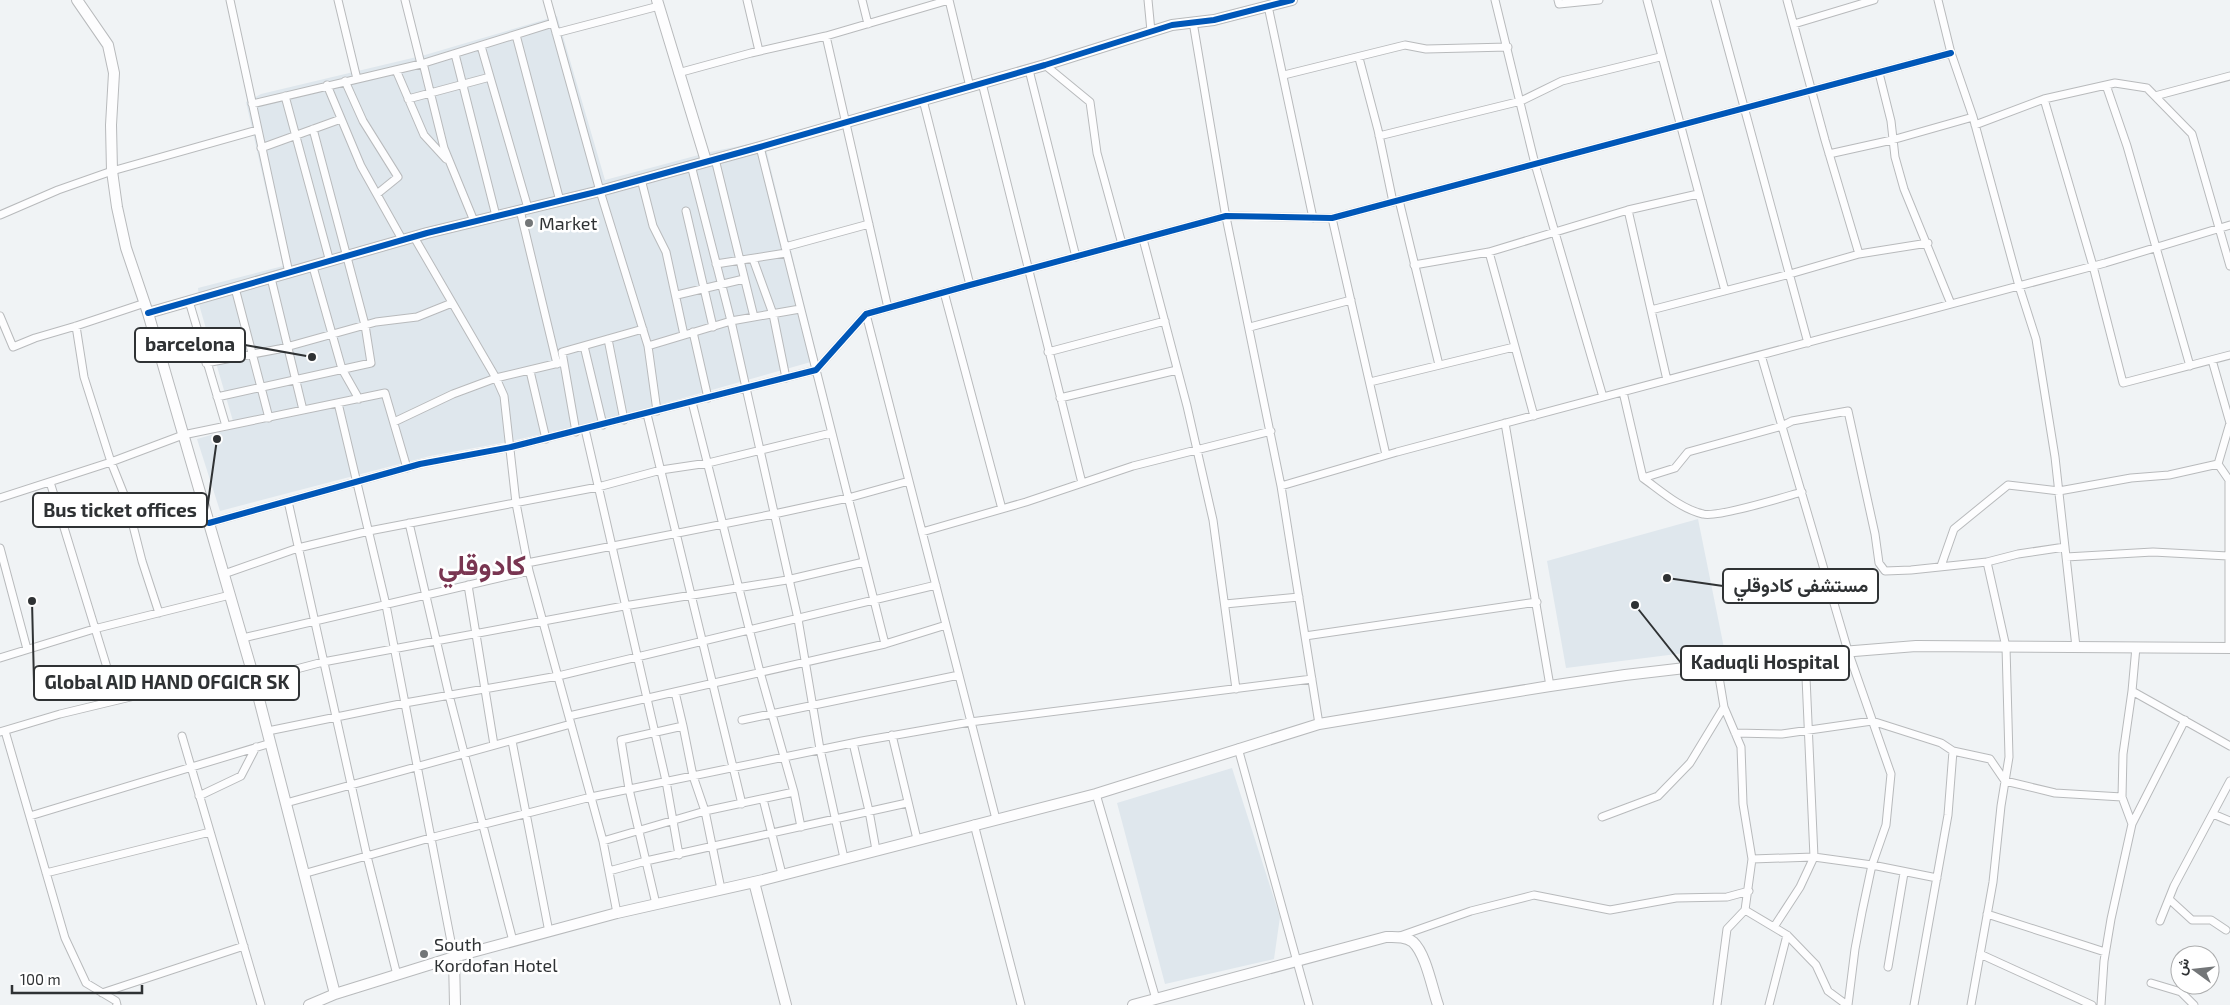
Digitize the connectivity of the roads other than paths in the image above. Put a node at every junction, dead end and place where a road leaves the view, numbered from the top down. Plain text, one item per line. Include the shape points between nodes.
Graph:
1 (77, 0) edge
2 (230, 0) edge
3 (338, 0) edge
4 (405, 0) edge
5 (547, 0) edge
6 (747, 0) edge
7 (862, 0) edge
8 (949, 0) edge
9 (1148, 0) edge
10 (1292, 0) edge
11 (1495, 0) edge
12 (1558, 0) edge
13 (1599, 0) edge
14 (1647, 0) edge
15 (1715, 0) edge
16 (1787, 0) edge
17 (1874, 0) edge
18 (1938, 0) edge
19 (658, 3) edge
20 (1268, 6) junction
21 (1192, 22) junction
22 (553, 24) junction
23 (868, 24) junction
24 (1794, 24) junction
25 (1151, 31) junction
26 (556, 33) junction
27 (516, 35) junction
28 (826, 36) junction
29 (481, 46) junction
30 (1508, 47) junction
31 (759, 51) junction
32 (1951, 53) junction
33 (455, 54) junction
34 (1660, 57) junction
35 (1359, 58) junction
36 (422, 64) junction
37 (1044, 65) junction
38 (396, 70) junction
39 (1029, 70) junction
40 (678, 73) junction
41 (1879, 74) junction
42 (1284, 75) junction
43 (2230, 76) edge
44 (490, 77) junction
45 (357, 78) junction
46 (345, 81) junction
47 (982, 83) junction
48 (463, 85) junction
49 (2106, 85) junction
50 (327, 86) junction
51 (970, 87) junction
52 (1812, 90) junction
53 (430, 94) junction
54 (285, 96) junction
55 (2155, 96) junction
56 (408, 99) junction
57 (923, 100) junction
58 (2044, 100) junction
59 (1521, 101) junction
60 (252, 104) junction
61 (1746, 108) junction
62 (341, 119) junction
63 (1974, 121) junction
64 (846, 122) junction
65 (1682, 125) junction
66 (313, 129) junction
67 (258, 130) junction
68 (296, 135) junction
69 (1379, 136) junction
70 (1892, 140) junction
71 (760, 147) junction
72 (261, 148) junction
73 (1829, 154) junction
74 (711, 160) junction
75 (450, 163) junction
76 (1535, 164) junction
77 (692, 165) junction
78 (112, 171) junction
79 (641, 179) junction
80 (600, 191) junction
81 (377, 194) junction
82 (1698, 194) junction
83 (560, 201) junction
84 (1396, 201) junction
85 (524, 209) junction
86 (1628, 210) junction
87 (686, 211) dead end
88 (0, 216) edge
89 (496, 216) junction
90 (1226, 216) junction
91 (1313, 218) junction
92 (1332, 218) junction
93 (474, 221) junction
94 (869, 224) junction
95 (2230, 225) edge
96 (2220, 228) junction
97 (1555, 234) junction
98 (414, 237) junction
99 (1143, 239) junction
100 (403, 240) junction
101 (1928, 243) junction
102 (1122, 244) junction
103 (2155, 248) junction
104 (785, 250) junction
105 (1488, 252) junction
106 (1859, 254) junction
107 (346, 257) junction
108 (1076, 257) junction
109 (753, 259) junction
110 (740, 260) junction
111 (330, 262) junction
112 (716, 264) junction
113 (1414, 265) junction
114 (2093, 266) junction
115 (2230, 266) edge
116 (313, 267) junction
117 (1027, 270) junction
118 (289, 273) junction
119 (1790, 274) junction
120 (272, 278) junction
121 (744, 279) junction
122 (721, 283) junction
123 (970, 285) junction
124 (2019, 286) junction
125 (704, 287) junction
126 (235, 288) junction
127 (1725, 291) junction
128 (944, 292) junction
129 (677, 294) junction
130 (1351, 300) junction
131 (189, 302) junction
132 (145, 303) junction
133 (452, 303) junction
134 (1951, 304) junction
135 (888, 308) junction
136 (800, 309) junction
137 (1650, 310) junction
138 (148, 313) junction
139 (773, 314) junction
140 (866, 314) junction
141 (0, 316) edge
142 (754, 317) junction
143 (731, 321) junction
144 (1164, 321) junction
145 (365, 325) junction
146 (76, 326) junction
147 (713, 327) junction
148 (1250, 327) junction
149 (643, 329) junction
150 (693, 332) junction
151 (684, 335) junction
152 (331, 336) junction
153 (608, 339) junction
154 (1808, 342) junction
155 (289, 346) junction
156 (584, 346) junction
157 (648, 346) junction
158 (1514, 346) junction
159 (1048, 352) junction
160 (251, 354) junction
161 (1761, 355) junction
162 (2230, 355) edge
163 (2212, 360) junction
164 (206, 363) junction
165 (560, 363) junction
166 (1439, 365) junction
167 (2190, 366) junction
168 (342, 370) junction
169 (816, 370) junction
170 (1177, 370) junction
171 (530, 371) junction
172 (496, 378) junction
173 (786, 378) junction
174 (296, 379) junction
175 (1667, 380) junction
176 (1370, 382) junction
177 (260, 387) junction
178 (745, 389) junction
179 (1623, 392) junction
180 (217, 397) junction
181 (1603, 397) junction
182 (708, 398) junction
183 (1060, 398) junction
184 (359, 399) junction
185 (692, 402) junction
186 (338, 404) junction
187 (303, 410) junction
188 (658, 411) junction
189 (647, 414) junction
190 (1534, 416) junction
191 (269, 418) junction
192 (624, 420) junction
193 (394, 422) junction
194 (1505, 423) junction
195 (2230, 423) edge
196 (603, 425) junction
197 (226, 426) junction
198 (1782, 426) junction
199 (585, 429) junction
200 (1271, 431) junction
201 (576, 432) junction
202 (831, 433) junction
203 (183, 435) junction
204 (546, 439) junction
205 (511, 447) junction
206 (1196, 450) junction
207 (759, 451) junction
208 (1386, 455) junction
209 (111, 462) junction
210 (708, 463) junction
211 (2218, 464) junction
212 (407, 468) junction
213 (661, 470) junction
214 (1643, 478) junction
215 (909, 481) junction
216 (50, 482) junction
217 (357, 482) junction
218 (1082, 483) junction
219 (1282, 486) junction
220 (598, 487) junction
221 (2059, 491) junction
222 (1802, 492) junction
223 (0, 498) edge
224 (848, 498) junction
225 (288, 501) junction
226 (516, 503) junction
227 (1002, 509) junction
228 (774, 514) junction
229 (209, 523) junction
230 (409, 523) junction
231 (724, 525) junction
232 (369, 531) junction
233 (677, 532) junction
234 (922, 532) junction
235 (611, 547) junction
236 (2065, 547) junction
237 (0, 548) edge
238 (298, 548) junction
239 (2228, 556) junction
240 (2066, 557) junction
241 (864, 562) junction
242 (1986, 562) junction
243 (527, 563) junction
244 (1941, 566) junction
245 (529, 571) junction
246 (224, 574) junction
247 (787, 580) junction
248 (468, 585) junction
249 (740, 586) junction
250 (936, 586) junction
251 (692, 594) junction
252 (230, 595) junction
253 (427, 595) junction
254 (1299, 598) junction
255 (874, 600) junction
256 (1537, 602) junction
257 (1225, 604) junction
258 (386, 605) junction
259 (624, 606) junction
260 (159, 613) junction
261 (798, 619) junction
262 (314, 622) junction
263 (543, 622) junction
264 (946, 625) junction
265 (94, 629) junction
266 (751, 630) junction
267 (476, 634) junction
268 (1305, 636) junction
269 (243, 638) junction
270 (438, 641) junction
271 (703, 641) junction
272 (885, 644) junction
273 (2006, 647) junction
274 (2076, 647) junction
275 (2136, 647) junction
276 (2229, 648) edge
277 (27, 649) junction
278 (394, 649) junction
279 (1848, 651) junction
280 (1805, 655) junction
281 (0, 658) edge
282 (636, 658) junction
283 (805, 661) junction
284 (323, 662) junction
285 (1717, 665) junction
286 (251, 668) junction
287 (760, 672) junction
288 (959, 675) junction
289 (558, 676) junction
290 (255, 680) junction
291 (1312, 680) junction
292 (711, 683) junction
293 (1550, 686) junction
294 (484, 689) junction
295 (1236, 689) junction
296 (2132, 691) junction
297 (675, 692) junction
298 (450, 695) junction
299 (646, 699) junction
300 (116, 700) junction
301 (405, 703) junction
302 (814, 705) junction
303 (1724, 707) junction
304 (772, 713) junction
305 (569, 716) junction
306 (336, 717) junction
307 (742, 720) dead end
308 (2185, 720) junction
309 (1872, 721) junction
310 (970, 722) junction
311 (571, 724) junction
312 (1319, 724) junction
313 (683, 726) junction
314 (1807, 730) junction
315 (3, 731) edge
316 (268, 731) junction
317 (653, 731) junction
318 (1735, 733) junction
319 (182, 736) dead end
320 (892, 736) junction
321 (512, 741) junction
322 (271, 743) junction
323 (853, 743) junction
324 (494, 746) junction
325 (2230, 746) edge
326 (256, 747) junction
327 (1238, 748) junction
328 (820, 749) junction
329 (1953, 751) junction
330 (466, 753) junction
331 (784, 757) junction
332 (190, 767) junction
333 (417, 767) junction
334 (734, 767) junction
335 (693, 776) junction
336 (666, 781) junction
337 (2005, 781) junction
338 (2230, 781) edge
339 (350, 783) junction
340 (628, 789) junction
341 (794, 792) junction
342 (1096, 794) junction
343 (199, 796) junction
344 (591, 797) junction
345 (2122, 797) junction
346 (763, 799) junction
347 (286, 802) junction
348 (907, 803) junction
349 (742, 804) junction
350 (705, 811) junction
351 (870, 811) junction
352 (526, 813) junction
353 (2213, 814) junction
354 (30, 816) junction
355 (1602, 817) dead end
356 (836, 818) junction
357 (996, 819) junction
358 (673, 820) junction
359 (2230, 821) edge
360 (483, 824) junction
361 (974, 824) junction
362 (2132, 824) junction
363 (801, 827) junction
364 (638, 831) junction
365 (210, 832) junction
366 (772, 834) junction
367 (430, 838) junction
368 (917, 839) junction
369 (603, 841) junction
370 (712, 847) junction
371 (876, 850) junction
372 (679, 855) junction
373 (367, 856) junction
374 (1814, 856) junction
375 (844, 858) junction
376 (1752, 859) junction
377 (646, 861) junction
378 (1872, 865) junction
379 (609, 871) junction
380 (46, 873) junction
381 (1904, 873) junction
382 (303, 874) junction
383 (782, 874) junction
384 (1937, 878) junction
385 (754, 882) junction
386 (721, 889) junction
387 (1749, 892) junction
388 (2169, 898) junction
389 (656, 904) junction
390 (1745, 910) junction
391 (617, 914) junction
392 (1988, 914) junction
393 (2160, 921) dead end
394 (1774, 927) junction
395 (2226, 930) dead end
396 (549, 932) junction
397 (1787, 935) junction
398 (1399, 936) junction
399 (513, 941) junction
400 (244, 946) junction
401 (2106, 952) junction
402 (1980, 954) junction
403 (454, 957) junction
404 (1298, 960) junction
405 (1888, 967) dead end
406 (397, 975) junction
407 (2151, 984) dead end
408 (102, 993) junction
409 (336, 994) junction
410 (1156, 999) junction
411 (117, 1005) edge
412 (261, 1005) edge
413 (309, 1005) edge
414 (455, 1005) edge
415 (786, 1005) edge
416 (1021, 1005) edge
417 (1133, 1005) edge
418 (1309, 1005) edge
419 (1438, 1005) edge
420 (1717, 1005) edge
421 (1769, 1005) edge
422 (1847, 1005) edge
423 (1914, 1005) edge
424 (1971, 1005) edge
425 (2092, 1005) edge
426 (2100, 1005) edge
427 (2194, 1005) edge

1 - 78 street via 108,45 114,73
2 - 60 street
3 - 45 street
4 - 36 street
5 - 22 street
6 - 31 street
7 - 23 street
8 - 23 street
8 - 51 street
9 - 25 street
10 - 20 street
11 - 30 street
12 - 13 street via 1559,4
14 - 34 street
15 - 61 street
16 - 24 street
17 - 24 street
18 - 32 street
19 - 26 street
19 - 40 street
20 - 21 street via 1214,20
20 - 42 street
21 - 25 street
21 - 90 street
22 - 26 street
22 - 27 street
23 - 28 street
24 - 52 street
25 - 37 street
26 - 80 street
27 - 29 street
27 - 83 street
28 - 31 street
28 - 64 street
29 - 33 street
29 - 44 street
30 - 35 street via 1426,49 1405,45
30 - 59 street
31 - 40 street
32 - 41 street
32 - 63 street
33 - 36 street
33 - 48 street
34 - 59 street via 1562,81
34 - 65 street
35 - 42 street
35 - 69 street
36 - 38 street
36 - 53 street
37 - 39 street
37 - 102 street via 1090,102 1097,154
38 - 45 street
38 - 56 street
39 - 47 street
39 - 108 street
40 - 74 street
41 - 52 street
41 - 70 street via 1891,121
42 - 91 street
43 - 55 street
44 - 48 street
44 - 85 street
45 - 46 street
46 - 50 street
46 - 81 street via 363,121 398,177
47 - 51 street
47 - 117 street
48 - 53 street
48 - 89 street
49 - 55 street via 2115,83 2148,88
49 - 58 street
49 - 103 street via 2127,146
50 - 54 street
50 - 62 street
51 - 57 street
52 - 61 street
52 - 73 street
53 - 56 street
53 - 75 street
54 - 60 street
54 - 68 street
55 - 96 street via 2192,134
56 - 75 street via 424,135
57 - 64 street
57 - 123 street
58 - 63 street
58 - 114 street
59 - 69 street
59 - 76 street
60 - 67 street
61 - 65 street
61 - 119 street
62 - 66 street
62 - 81 street
63 - 70 street
63 - 124 street
64 - 71 street
64 - 94 street
65 - 76 street
65 - 82 street
66 - 68 street
66 - 107 street
67 - 72 street
67 - 78 street
68 - 72 street
68 - 111 street
69 - 84 street
70 - 73 street
70 - 101 street via 1904,189
71 - 74 street
71 - 104 street
72 - 118 street
73 - 106 street
74 - 77 street
74 - 110 street
75 - 93 street
76 - 84 street
76 - 97 street
77 - 79 street
77 - 112 street
78 - 88 street via 58,190
78 - 132 street via 126,248
79 - 80 street
79 - 129 street via 653,226 666,252
80 - 83 street
80 - 149 street
81 - 100 street
82 - 86 street
82 - 127 street
83 - 85 street
84 - 92 street
84 - 113 street
85 - 89 street
85 - 165 street
86 - 97 street
86 - 137 street
87 - 125 street
89 - 93 street
90 - 91 street
90 - 99 street
90 - 148 street
91 - 92 street
92 - 130 street
93 - 98 street
94 - 104 street
94 - 135 street
95 - 96 street
96 - 103 street
96 - 115 street
97 - 105 street
97 - 181 street
98 - 100 street
98 - 133 street
99 - 102 street
99 - 144 street
100 - 107 street
101 - 106 street
101 - 134 street
102 - 108 street
103 - 114 street
103 - 167 street
104 - 109 street
104 - 136 street
105 - 113 street
105 - 158 street
106 - 119 street
107 - 111 street
107 - 145 street
108 - 117 street
109 - 110 street
109 - 139 street
110 - 112 street
110 - 121 street
111 - 116 street
112 - 122 street
113 - 166 street
114 - 124 street
114 - 167 street via 2123,383
116 - 118 street
116 - 152 street
117 - 123 street
117 - 159 street
118 - 120 street
119 - 127 street
119 - 154 street
120 - 126 street
120 - 155 street
121 - 122 street
121 - 142 street
122 - 125 street
122 - 143 street
123 - 128 street
124 - 134 street
124 - 221 street via 2036,339
125 - 129 street
125 - 147 street
126 - 131 street
126 - 160 street
127 - 137 street
128 - 135 street
128 - 227 street
129 - 151 street
130 - 148 street
130 - 176 street
131 - 138 street
131 - 164 street
132 - 138 street
132 - 146 street
133 - 145 street via 417,317
133 - 172 street
134 - 154 street
135 - 140 street
136 - 139 street
136 - 169 street
137 - 175 street
138 - 203 street
139 - 142 street
139 - 173 street
140 - 169 street
140 - 215 street
141 - 146 street via 13,347
142 - 143 street
143 - 147 street
143 - 178 street
144 - 159 street
144 - 170 street
145 - 152 street
145 - 168 street via 371,363
146 - 209 street via 84,377
147 - 150 street
148 - 200 street
149 - 153 street
149 - 157 street
150 - 151 street
150 - 182 street
151 - 157 street
152 - 155 street
152 - 168 street
153 - 156 street
153 - 192 street
154 - 161 street
155 - 160 street
155 - 174 street
156 - 165 street via 562,352
156 - 196 street
157 - 188 street
158 - 166 street
158 - 190 street
159 - 183 street
160 - 164 street
160 - 177 street
161 - 175 street
161 - 198 street
162 - 163 street
163 - 167 street
163 - 195 street
164 - 180 street
165 - 171 street
165 - 201 street
166 - 176 street
168 - 174 street
168 - 184 street
169 - 173 street
169 - 202 street
170 - 183 street
170 - 206 street
171 - 172 street
171 - 204 street
172 - 193 street
172 - 205 street via 504,396
173 - 178 street
174 - 177 street
174 - 187 street
175 - 179 street
176 - 208 street
177 - 180 street
177 - 191 street
178 - 182 street
178 - 207 street
179 - 181 street
179 - 214 street
180 - 197 street
181 - 190 street
182 - 185 street
183 - 218 street
184 - 186 street
184 - 193 street via 386,393
185 - 188 street
185 - 210 street
186 - 187 street
186 - 217 street
187 - 191 street
188 - 189 street
189 - 192 street
189 - 213 street
190 - 194 street
191 - 197 street
192 - 196 street
193 - 212 street
194 - 208 street
194 - 256 street
195 - 211 street
196 - 199 street
197 - 203 street
198 - 214 street via 1688,452 1675,468
198 - 222 street
198 - 244 street via 1792,421 1848,410 1879,563 1885,571
199 - 201 street
199 - 220 street
200 - 206 street
200 - 219 street
201 - 204 street
202 - 207 street
202 - 224 street
203 - 209 street
203 - 229 street
204 - 205 street
205 - 212 street
205 - 226 street
206 - 218 street
206 - 257 street via 1212,520
207 - 210 street
207 - 228 street
208 - 219 street
209 - 216 street
209 - 260 street via 127,502
210 - 213 street
210 - 231 street
211 - 221 street via 2169,475 2130,478
211 - 239 street via 2229,480
212 - 217 street
213 - 220 street
213 - 233 street
214 - 222 street via 1679,503 1704,515
215 - 224 street
215 - 234 street
216 - 223 street
216 - 265 street
217 - 225 street
217 - 232 street
218 - 227 street
219 - 254 street
220 - 226 street
220 - 235 street
221 - 236 street
221 - 244 street via 2008,485 1954,529
222 - 279 street
224 - 228 street
224 - 241 street
225 - 229 street
225 - 238 street
226 - 230 street
226 - 243 street
227 - 234 street
228 - 231 street
228 - 247 street
229 - 246 street
230 - 232 street
230 - 253 street
231 - 233 street
231 - 249 street
232 - 238 street
232 - 258 street
233 - 235 street
233 - 251 street
234 - 250 street
235 - 243 street
235 - 259 street
236 - 240 street
236 - 242 street
237 - 277 street
238 - 246 street
238 - 262 street
239 - 240 street via 2152,552
239 - 276 street
240 - 274 street
241 - 247 street
241 - 255 street
242 - 244 street
242 - 273 street
243 - 245 street
245 - 248 street
245 - 263 street
246 - 252 street
247 - 249 street
247 - 261 street
248 - 253 street
248 - 267 street
249 - 251 street
249 - 266 street
250 - 255 street
250 - 264 street
251 - 259 street
251 - 271 street
252 - 260 street
252 - 269 street
253 - 258 street
253 - 270 street
254 - 257 street
254 - 268 street
255 - 261 street
255 - 272 street
256 - 268 street
256 - 293 street
257 - 295 street
258 - 262 street
258 - 278 street
259 - 263 street
259 - 282 street
260 - 265 street
261 - 266 street
261 - 283 street
262 - 269 street
262 - 284 street
263 - 267 street
263 - 289 street
264 - 272 street
264 - 288 street
265 - 277 street
265 - 300 street
266 - 271 street
266 - 287 street
267 - 270 street
267 - 294 street
268 - 291 street
269 - 286 street
270 - 278 street
270 - 298 street
271 - 282 street
271 - 292 street
272 - 283 street
273 - 274 street
273 - 279 street via 1916,646
273 - 337 street via 2010,757
274 - 275 street
275 - 276 street
275 - 296 street
277 - 281 street
278 - 284 street
278 - 301 street
279 - 280 street
279 - 309 street
280 - 285 street
280 - 314 street
282 - 289 street
282 - 299 street
283 - 287 street
283 - 302 street
284 - 290 street
284 - 306 street
285 - 293 street
285 - 303 street
286 - 290 street
286 - 300 street
287 - 292 street
287 - 304 street
288 - 302 street
288 - 310 street
289 - 294 street
289 - 305 street
290 - 316 street
291 - 295 street
291 - 312 street
292 - 297 street
292 - 334 street
293 - 312 street
294 - 298 street
294 - 324 street
295 - 310 street
296 - 308 street
296 - 345 street via 2123,754
297 - 299 street
297 - 313 street
298 - 301 street
298 - 330 street
299 - 305 street
299 - 317 street
300 - 315 street
301 - 306 street
301 - 333 street
302 - 304 street
302 - 328 street
303 - 318 street
303 - 355 street via 1690,763 1658,796
304 - 307 street
304 - 331 street
305 - 311 street
306 - 316 street
306 - 339 street
308 - 325 street
308 - 362 street
309 - 314 street
309 - 329 street
309 - 378 street via 1891,774 1886,825
310 - 320 street
310 - 357 street
311 - 321 street
311 - 344 street
312 - 327 street
313 - 317 street
313 - 335 street
314 - 318 street via 1782,734
314 - 374 street
315 - 354 street
316 - 322 street
317 - 336 street
317 - 340 street via 621,740
318 - 376 street via 1741,747 1743,804
319 - 332 street
320 - 323 street
320 - 348 street
321 - 324 street
321 - 352 street
322 - 326 street
322 - 347 street
323 - 328 street
323 - 351 street
324 - 330 street
326 - 332 street
326 - 343 street via 241,776
327 - 342 street
327 - 404 street
328 - 331 street
328 - 356 street
329 - 337 street via 1990,759
329 - 384 street via 1948,815
330 - 333 street
330 - 360 street
331 - 334 street
331 - 341 street
332 - 343 street
332 - 354 street
333 - 339 street
333 - 367 street
334 - 335 street
334 - 349 street
335 - 336 street
335 - 350 street
336 - 340 street
336 - 358 street
337 - 345 street via 2055,793
337 - 392 street
338 - 353 street
339 - 347 street
339 - 373 street
340 - 344 street
340 - 364 street
341 - 346 street
341 - 363 street
342 - 357 street
342 - 410 street
343 - 365 street
344 - 352 street
344 - 369 street
345 - 362 street
346 - 349 street
346 - 366 street
347 - 382 street
348 - 351 street
348 - 368 street
349 - 350 street
350 - 358 street
350 - 370 street
351 - 356 street
351 - 371 street
352 - 360 street
352 - 396 street
353 - 359 street
353 - 388 street
354 - 380 street
356 - 363 street
356 - 375 street
357 - 361 street
358 - 364 street
358 - 372 street
360 - 367 street
360 - 399 street
361 - 368 street
361 - 416 street
362 - 401 street
363 - 366 street
364 - 369 street
364 - 377 street
365 - 380 street
365 - 400 street
366 - 370 street
366 - 383 street
367 - 373 street
367 - 403 street
368 - 371 street
369 - 379 street
370 - 372 street
370 - 386 street
371 - 375 street
372 - 377 street
373 - 382 street
373 - 406 street
374 - 376 street
374 - 378 street
374 - 394 street via 1800,887
375 - 383 street
376 - 387 street
377 - 379 street
377 - 389 street
378 - 381 street
378 - 422 street
379 - 391 street
380 - 408 street via 65,938 86,983
381 - 384 street
381 - 405 street
382 - 409 street
383 - 385 street
384 - 423 street
385 - 386 street
385 - 415 street
386 - 389 street
387 - 390 street
387 - 398 street via 1727,898 1676,898 1610,910 1534,895 1471,911
388 - 393 street
388 - 395 street via 2192,920 2212,920
389 - 391 street
390 - 394 street
390 - 420 street via 1727,929
391 - 396 street
392 - 401 street
392 - 402 street
394 - 397 street
396 - 399 street
397 - 421 street
397 - 422 street via 1816,965 1828,991
398 - 404 street
398 - 419 street via 1413,942 1423,958
399 - 403 street
400 - 408 street
400 - 412 street
401 - 426 street
402 - 424 street
402 - 425 street
403 - 406 street
403 - 414 street
404 - 410 street
404 - 418 street
406 - 409 street
407 - 427 street via 2181,992
408 - 411 street
409 - 413 street
410 - 417 street

